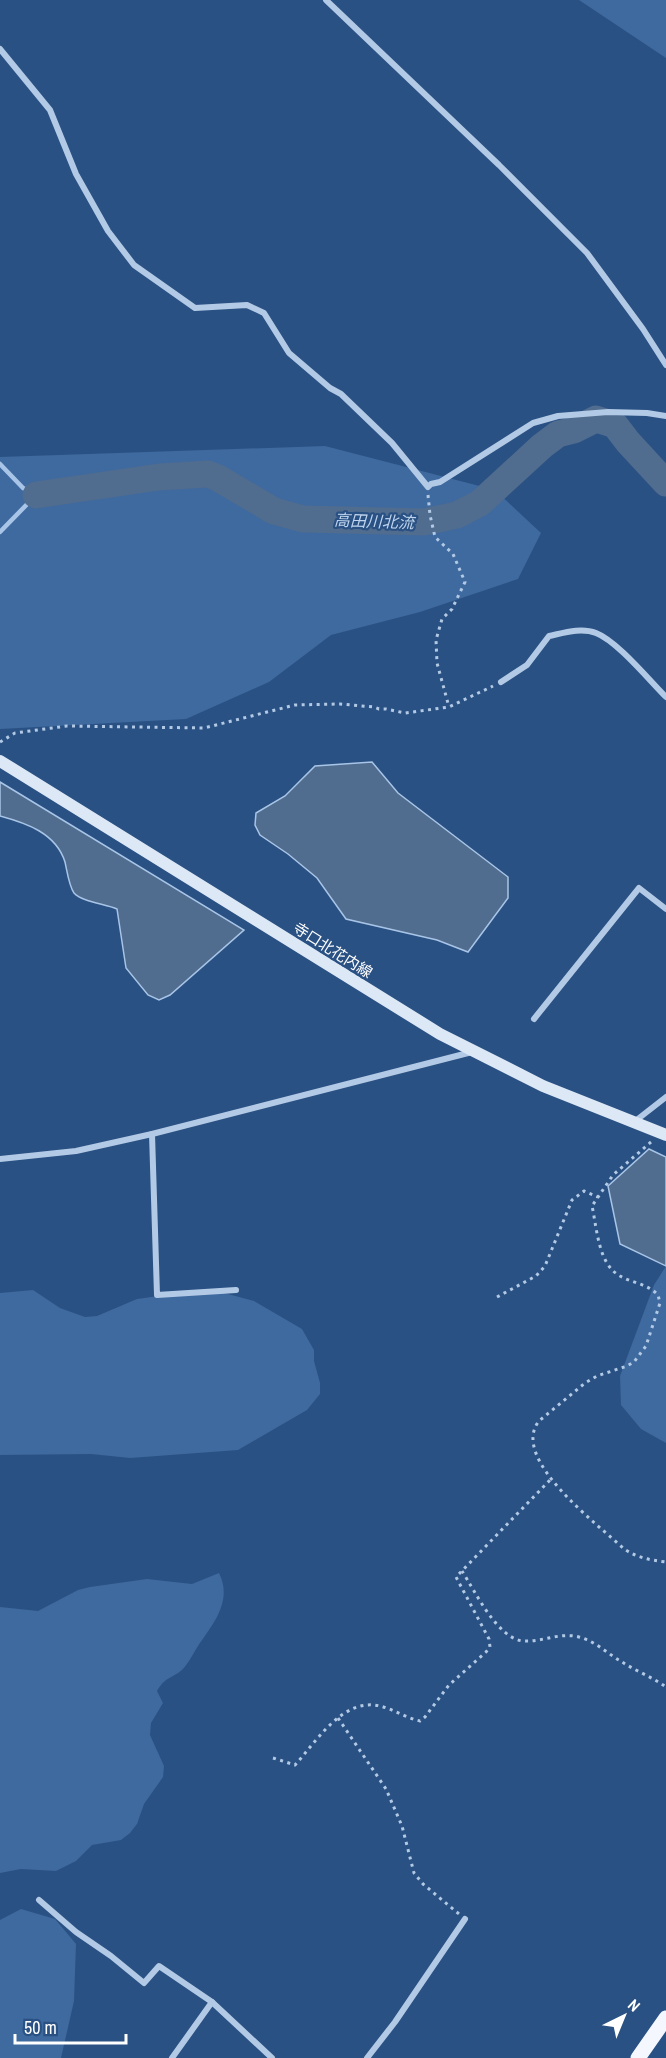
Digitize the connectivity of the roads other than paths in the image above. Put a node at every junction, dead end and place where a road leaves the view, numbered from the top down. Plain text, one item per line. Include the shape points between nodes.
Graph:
1 (326, 0) edge
2 (0, 49) edge
3 (666, 365) edge
4 (666, 416) edge
5 (501, 682) road end
6 (666, 697) edge
7 (0, 761) edge
8 (666, 909) edge
9 (534, 1019) dead end
10 (472, 1052) junction
11 (666, 1096) edge
12 (634, 1122) junction
13 (152, 1134) junction
14 (664, 1134) edge
15 (0, 1159) edge
16 (236, 1290) dead end
17 (39, 1900) dead end
18 (465, 1919) road end
19 (212, 2002) junction
20 (666, 2018) edge
21 (172, 2058) edge
22 (272, 2058) edge
23 (367, 2058) edge
24 (638, 2058) edge

1 - 3 street via 587,253
2 - 4 street via 50,110 76,174 108,231 134,265 195,308 247,305 264,313 289,353 358,410 428,487 532,423 558,416 608,412
5 - 6 street via 527,665 549,636 577,630 596,633 614,645
7 - 10 main road, 寺口北花内線
8 - 9 street via 639,888
10 - 12 main road, 寺口北花内線 via 543,1086
10 - 13 street
11 - 12 street
12 - 14 main road, 寺口北花内線
13 - 15 street via 76,1151
13 - 16 street via 157,1295
17 - 19 street via 144,1983 159,1966
18 - 23 street
19 - 21 street
19 - 22 street
20 - 24 main road

